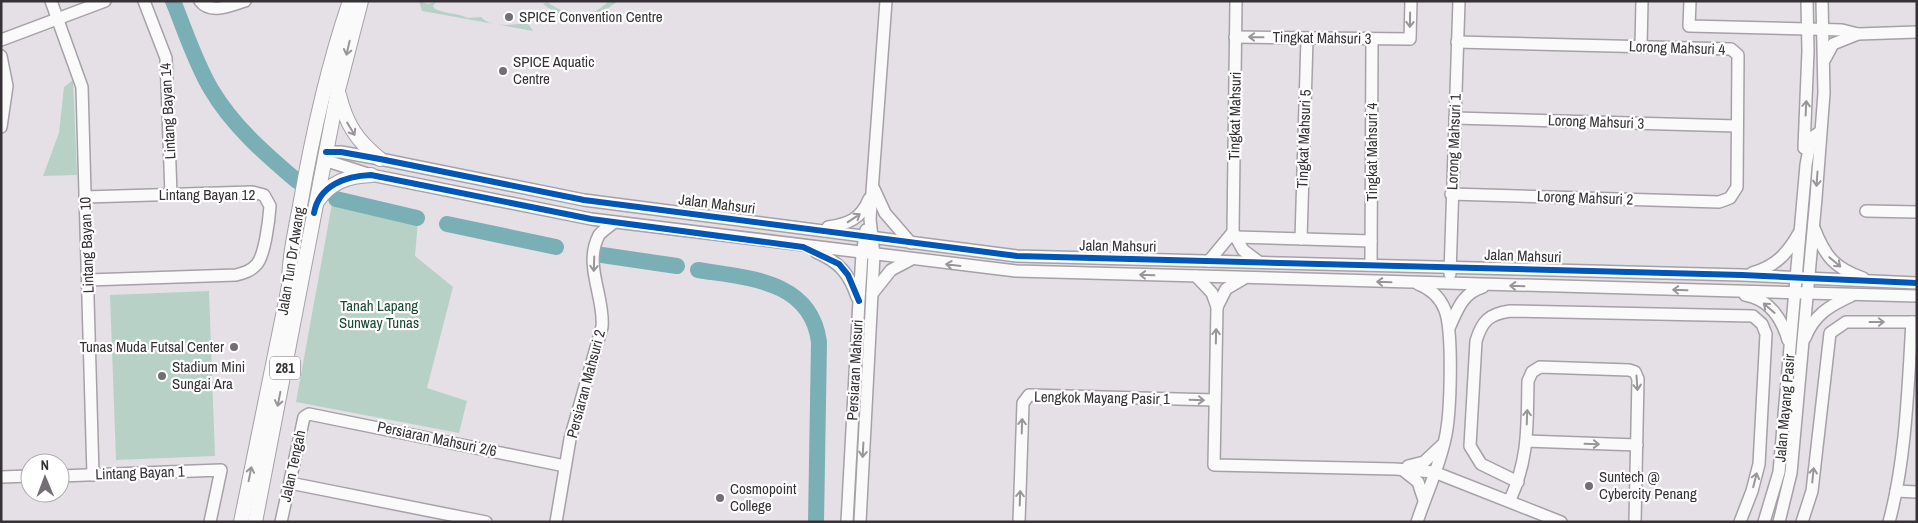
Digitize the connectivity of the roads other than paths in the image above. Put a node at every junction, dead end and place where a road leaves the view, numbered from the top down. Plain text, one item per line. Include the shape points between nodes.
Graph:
1 (51, 1) edge
2 (105, 1) edge
3 (144, 1) edge
4 (200, 1) edge
5 (246, 1) edge
6 (350, 1) edge
7 (362, 1) edge
8 (886, 1) edge
9 (1236, 1) edge
10 (1410, 1) edge
11 (1459, 1) edge
12 (1642, 1) edge
13 (1690, 1) edge
14 (1807, 1) edge
15 (1822, 1) edge
16 (58, 19) junction
17 (1808, 29) junction
18 (1822, 30) junction
19 (1917, 32) edge
20 (1858, 34) junction
21 (1235, 37) junction
22 (1308, 39) junction
23 (1372, 39) junction
24 (1, 40) edge
25 (1457, 42) junction
26 (1641, 46) junction
27 (1, 56) edge
28 (1825, 59) junction
29 (338, 90) junction
30 (1455, 118) junction
31 (1737, 126) junction
32 (1, 127) edge
33 (1820, 132) junction
34 (313, 138) junction
35 (324, 156) junction
36 (380, 159) junction
37 (1806, 164) junction
38 (371, 175) junction
39 (873, 185) junction
40 (171, 194) junction
41 (1451, 194) junction
42 (86, 197) junction
43 (1719, 202) joint
44 (316, 205) junction
45 (1866, 211) dead end
46 (1917, 212) edge
47 (614, 222) junction
48 (1813, 227) junction
49 (816, 229) junction
50 (1801, 229) junction
51 (1234, 234) junction
52 (869, 237) junction
53 (1301, 239) junction
54 (1371, 241) junction
55 (911, 243) junction
56 (803, 247) junction
57 (868, 254) junction
58 (911, 260) junction
59 (1209, 261) junction
60 (1259, 262) junction
61 (1371, 265) junction
62 (1450, 267) junction
63 (1742, 275) junction
64 (1196, 276) junction
65 (1245, 278) junction
66 (1802, 278) junction
67 (88, 280) junction
68 (1872, 281) junction
69 (1415, 283) junction
70 (1917, 283) edge
71 (1450, 284) junction
72 (1490, 285) junction
73 (289, 286) junction
74 (1728, 292) junction
75 (1801, 293) junction
76 (1854, 295) junction
77 (870, 296) junction
78 (1917, 296) edge
79 (858, 301) junction
80 (1217, 307) junction
81 (1914, 322) edge
82 (1450, 326) junction
83 (1796, 347) junction
84 (1215, 400) junction
85 (1912, 406) edge
86 (309, 414) joint
87 (1761, 436) junction
88 (1782, 437) junction
89 (1445, 439) junction
90 (1526, 441) junction
91 (1637, 446) junction
92 (565, 466) junction
93 (1398, 469) junction
94 (1434, 472) junction
95 (93, 475) junction
96 (20, 476) edge
97 (70, 476) edge
98 (1, 477) edge
99 (1518, 482) junction
100 (290, 484) junction
101 (1896, 491) junction
102 (1917, 492) edge
103 (1510, 500) junction
104 (1424, 502) junction
105 (210, 522) edge
106 (241, 522) edge
107 (255, 522) edge
108 (281, 522) edge
109 (486, 522) edge
110 (556, 522) edge
111 (847, 522) edge
112 (860, 522) edge
113 (1019, 522) edge
114 (1417, 522) edge
115 (1561, 522) edge
116 (1635, 522) edge
117 (1740, 522) edge
118 (1764, 522) edge
119 (1779, 522) edge
120 (1802, 522) edge
121 (1889, 522) edge

1 - 16 street, Lintang Bayan 10
2 - 16 street
3 - 40 street, Lintang Bayan 14 via 166,58
4 - 5 street via 209,8 217,9
6 - 34 main road, Jalan Tun Dr Awang / 281
7 -> 29 main road, Jalan Tun Dr Awang / 281
8 - 39 street, Persiaran Mahsuri
9 - 21 street, Tingkat Mahsuri
10 -> 23 street, Tingkat Mahsuri 3 via 1410,39
11 - 25 street, Lorong Mahsuri 1
12 - 26 street
13 - 17 street via 1689,26
14 - 17 street
15 - 18 street
16 - 24 street
16 - 42 street, Lintang Bayan 10 via 82,86
17 - 18 street
37 -> 17 street
18 - 20 street
18 - 28 street
19 - 20 street
20 - 28 street via 1833,44
22 -> 21 street, Tingkat Mahsuri 3
21 - 51 street, Tingkat Mahsuri
22 - 23 street, Tingkat Mahsuri 3
22 - 53 street, Tingkat Mahsuri 5
23 - 54 street, Tingkat Mahsuri 4
25 - 26 street, Lorong Mahsuri 4
25 - 30 street, Lorong Mahsuri 1
26 - 31 street, Lorong Mahsuri 4 via 1731,49 1738,55
27 - 32 street via 7,86
28 - 33 street
29 - 35 main road, Jalan Tun Dr Awang / 281
29 -> 36 main road via 354,134
30 - 31 street, Lorong Mahsuri 3
30 - 41 street, Lorong Mahsuri 1
31 - 43 street, Lorong Mahsuri 4 via 1737,187 1730,198
33 - 37 street via 1811,138
33 -> 48 street
34 - 35 main road
34 - 73 main road, Jalan Tun Dr Awang / 281 via 292,249
35 - 36 street, Jalan Mahsuri via 341,152
35 - 38 street, Jalan Mahsuri
35 - 44 main road, Jalan Tun Dr Awang / 281
35 - 73 main road via 316,162
36 - 49 street, Jalan Mahsuri via 584,200
37 - 50 street
38 - 44 main road via 343,179 326,191
38 - 47 street, Jalan Mahsuri
49 -> 39 street via 859,217
39 - 52 street, Persiaran Mahsuri
39 - 55 street via 885,213
40 - 42 street, Lintang Bayan 12
40 - 67 street, Lintang Bayan 12 via 252,192 264,196 270,213 257,264 236,275
41 - 43 street, Lorong Mahsuri 2
41 - 62 street, Lorong Mahsuri 1
42 - 67 street, Lintang Bayan 10
44 -> 107 main road, Jalan Tun Dr Awang / 281
45 - 46 street
47 - 56 street, Jalan Mahsuri
47 -> 92 street, Persiaran Mahsuri 2 via 600,235 593,260 603,318
48 - 66 street
48 -> 68 street via 1828,257 1838,267
49 - 52 street, Jalan Mahsuri
50 - 63 street via 1780,260 1765,269
50 - 66 street
51 - 53 street
51 - 59 street
51 - 60 street via 1243,250
52 - 55 street, Jalan Mahsuri
52 - 57 street, Persiaran Mahsuri
53 - 54 street
54 - 61 street, Tingkat Mahsuri 4
55 - 59 street, Jalan Mahsuri via 1017,256
56 - 57 street, Jalan Mahsuri
56 - 79 street via 840,264
57 - 58 street, Jalan Mahsuri
57 - 77 street, Persiaran Mahsuri
57 - 79 street, Persiaran Mahsuri
64 -> 58 street, Jalan Mahsuri via 1016,271
58 - 77 street via 891,270
59 - 60 street, Jalan Mahsuri
60 - 61 street, Jalan Mahsuri
61 - 62 street, Jalan Mahsuri
62 - 63 street, Jalan Mahsuri
62 - 71 street, Lorong Mahsuri 1
63 - 66 street, Jalan Mahsuri
64 - 65 street, Jalan Mahsuri
64 - 80 street via 1212,293
69 -> 65 street, Jalan Mahsuri
65 - 80 street via 1226,289
66 - 68 street, Jalan Mahsuri
66 - 75 street, Jalan Mayang Pasir
67 - 95 street, Lintang Bayan 10
68 - 70 street, Jalan Mahsuri
69 - 71 street, Jalan Mahsuri
69 - 82 street via 1439,299
71 - 72 street, Jalan Mahsuri
74 -> 72 street, Jalan Mahsuri
72 - 82 street via 1469,293 1462,300
106 -> 73 main road, Jalan Tun Dr Awang / 281
74 - 75 street, Jalan Mahsuri
83 -> 74 street via 1768,305 1751,296
75 - 76 street, Jalan Mahsuri
75 - 83 street, Jalan Mayang Pasir
76 - 78 street, Jalan Mahsuri
76 - 83 street via 1821,312
77 -> 112 street, Persiaran Mahsuri
79 - 111 street, Persiaran Mahsuri
84 -> 80 street
81 - 85 street
120 -> 81 street via 1812,491 1830,332 1846,322
82 - 89 street
83 - 88 street, Jalan Mayang Pasir
83 - 119 street, Jalan Mayang Pasir via 1791,473
84 - 93 street via 1214,466
113 -> 84 street, Lengkok Mayang Pasir 1 via 1023,403 1029,395
85 - 101 street
86 - 92 street, Persiaran Mahsuri 2/6
86 - 100 street, Jalan Tengah via 304,417
87 - 88 street
87 - 99 street via 1766,334 1762,324 1753,316 1496,313 1480,325 1476,340 1470,446 1481,464
117 -> 87 street via 1759,464
88 - 118 street, Jalan Mayang Pasir via 1775,492
89 - 93 street via 1439,450 1424,462
89 - 94 street
90 -> 91 street
90 -> 91 street via 1528,381 1532,372 1540,367 1632,371 1638,379
90 - 99 street
91 - 116 street
92 - 110 street, Persiaran Mahsuri 2
93 - 94 street
93 - 104 street via 1418,482
94 - 103 street
94 - 104 street
95 - 97 street, Lintang Bayan 1
95 - 105 street, Lintang Bayan 1 via 221,470
96 - 98 street
99 - 103 street
100 - 108 street, Jalan Tengah
100 - 109 street
101 - 102 street
101 - 121 street
103 - 115 street
104 - 114 street

